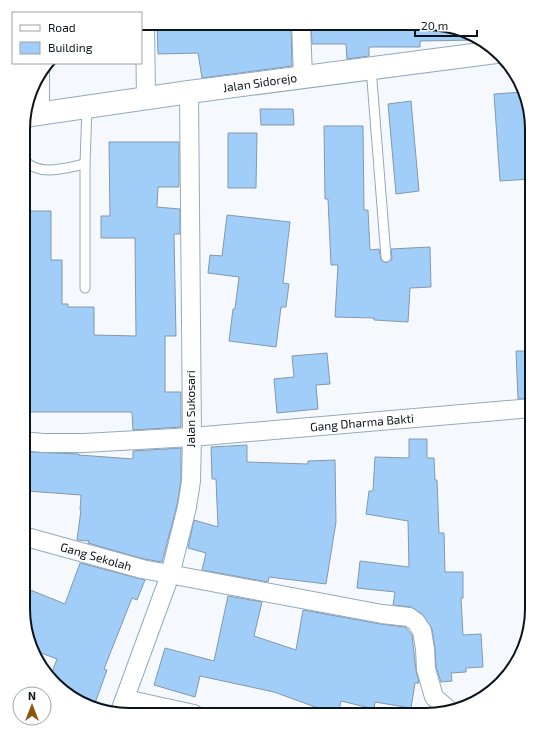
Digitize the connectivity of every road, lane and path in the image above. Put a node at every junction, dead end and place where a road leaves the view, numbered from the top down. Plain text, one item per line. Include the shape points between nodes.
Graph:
1 (145, 30) edge
2 (300, 30) edge
3 (489, 53) edge
4 (371, 68) junction
5 (303, 77) junction
6 (189, 92) junction
7 (36, 96) edge
8 (146, 98) junction
9 (87, 107) junction
10 (32, 115) edge
11 (85, 164) junction
12 (30, 166) edge
13 (386, 257) dead end
14 (85, 288) dead end
15 (525, 409) edge
16 (192, 437) junction
17 (30, 442) edge
18 (30, 538) edge
19 (170, 575) junction
20 (122, 706) edge
21 (445, 706) edge
22 (140, 708) edge

1 - 8 street
2 - 5 street
3 - 4 street, Jalan Sidorejo
4 - 5 street, Jalan Sidorejo
4 - 13 lane
5 - 6 street, Jalan Sidorejo
6 - 8 street, Jalan Sidorejo
6 - 16 street, Jalan Sukosari
7 - 10 street
8 - 9 street, Jalan Sidorejo
9 - 10 street, Jalan Sidorejo
9 - 11 lane
11 - 12 lane via 51,170
11 - 14 lane
15 - 16 street, Gang Dharma Bakti
16 - 17 street, Gang Dharma Bakti via 84,443
16 - 19 street, Jalan Sukosari via 191,481 187,507
18 - 19 street, Gang Sekolah
19 - 20 street, Jalan Sukosari
19 - 21 street, Gang Sekolah via 409,618 416,622 422,631 426,669 434,696
20 - 22 street

